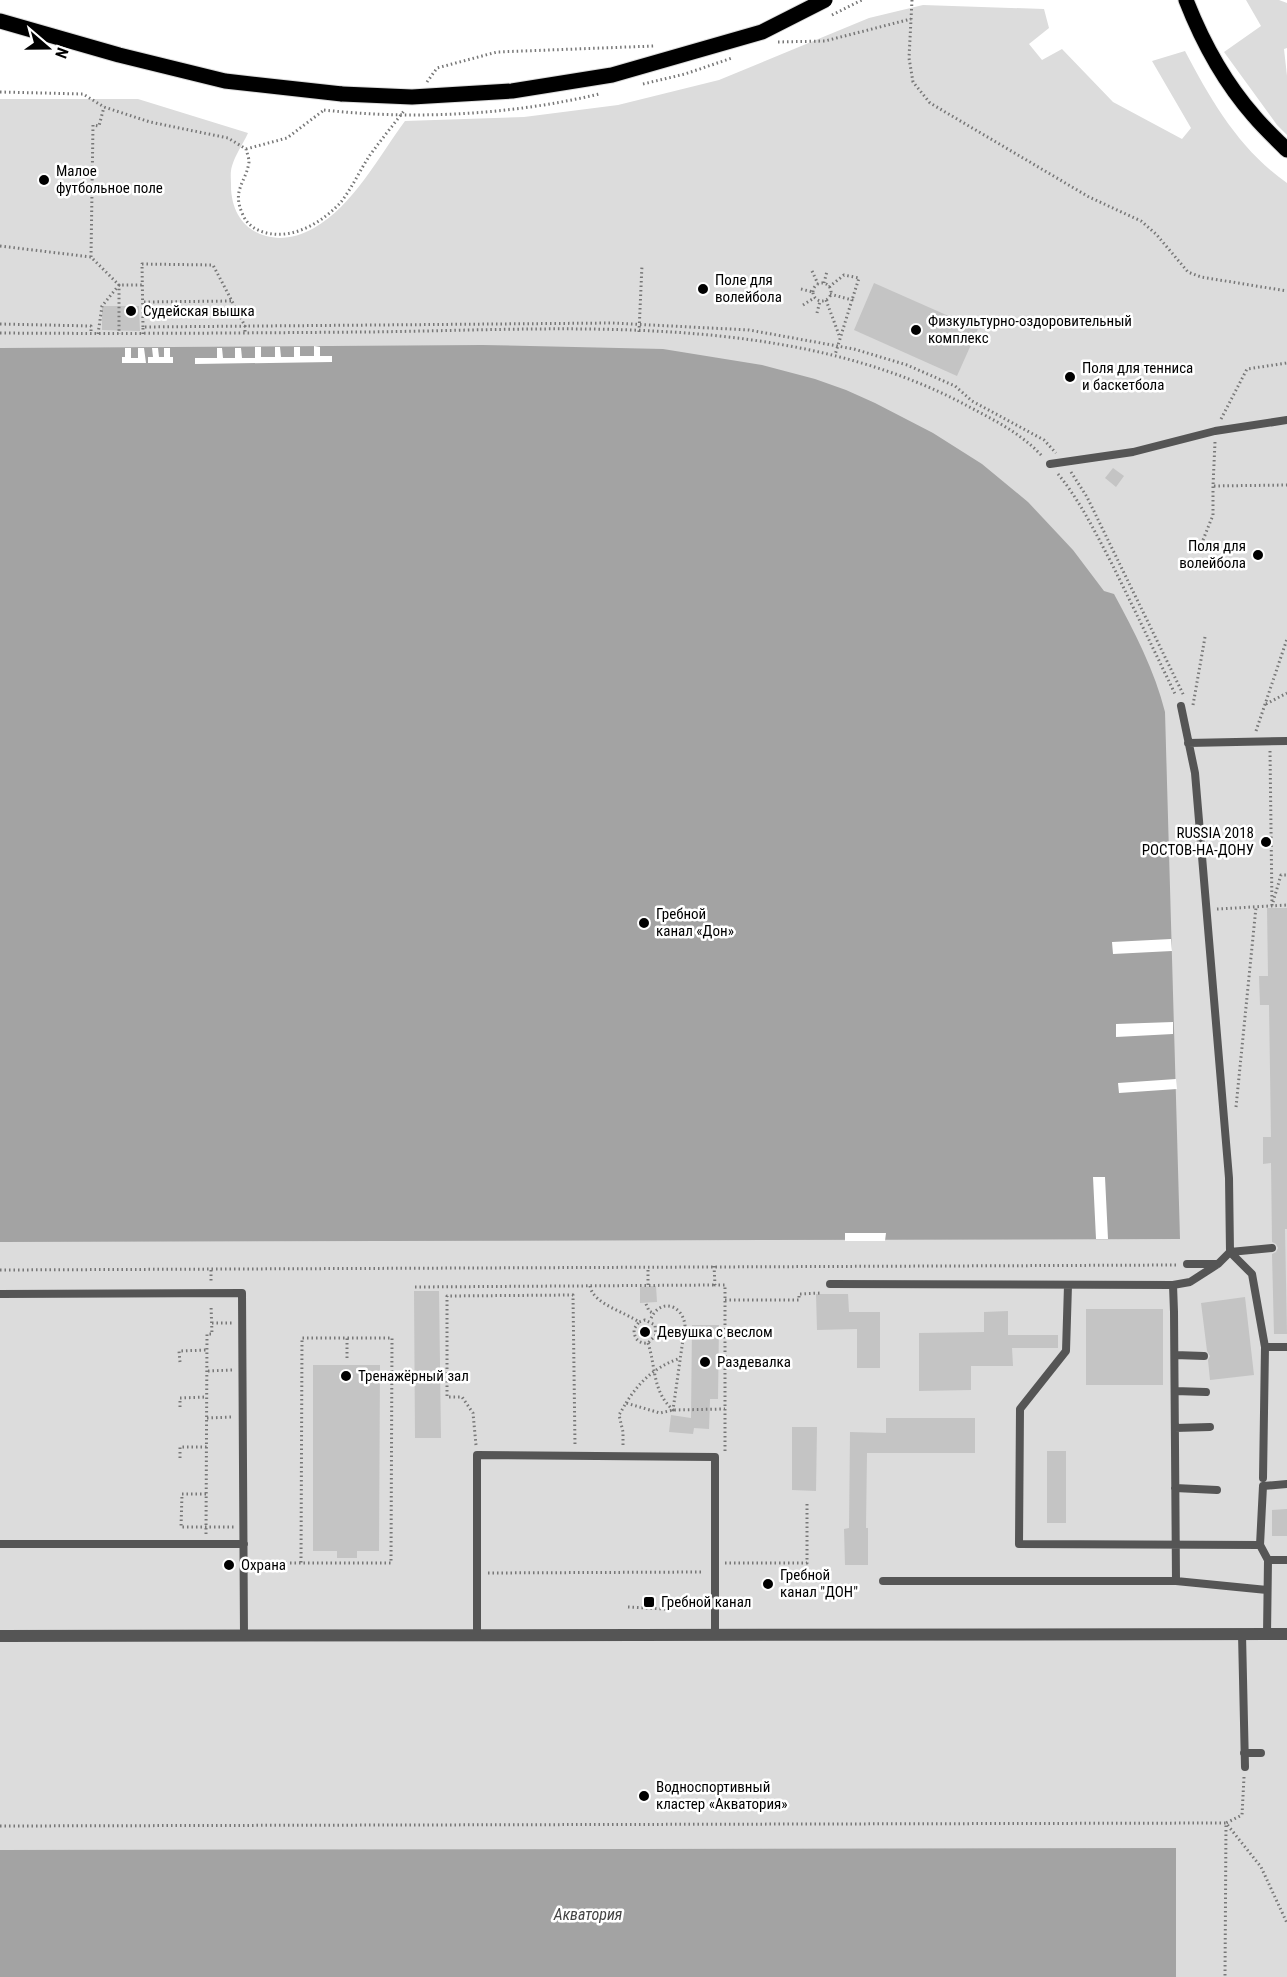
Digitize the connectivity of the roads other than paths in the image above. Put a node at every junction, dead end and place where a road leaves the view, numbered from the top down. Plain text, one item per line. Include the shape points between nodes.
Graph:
1 (825, 0) edge
2 (1186, 0) edge
3 (0, 21) edge
4 (1287, 150) edge
5 (1287, 420) edge
6 (1050, 464) road end
7 (1188, 706) road end
8 (1287, 741) edge
9 (1188, 743) junction
10 (1272, 1248) dead end
11 (1230, 1252) junction
12 (1187, 1264) road end
13 (1218, 1264) junction
14 (830, 1284) road end
15 (1068, 1285) junction
16 (1173, 1285) junction
17 (0, 1294) edge
18 (1265, 1347) junction
19 (1287, 1347) edge
20 (1174, 1355) junction
21 (1204, 1356) dead end
22 (1174, 1391) junction
23 (1206, 1392) dead end
24 (1210, 1427) dead end
25 (1175, 1428) junction
26 (1263, 1478) dead end
27 (1287, 1484) edge
28 (1175, 1488) junction
29 (1217, 1490) dead end
30 (0, 1544) edge
31 (244, 1544) junction
32 (1175, 1544) junction
33 (1260, 1545) junction
34 (1268, 1560) junction
35 (1287, 1560) edge
36 (883, 1581) dead end
37 (1176, 1581) junction
38 (1267, 1590) junction
39 (1242, 1634) junction
40 (1267, 1634) junction
41 (1287, 1634) edge
42 (477, 1635) junction
43 (715, 1635) junction
44 (0, 1636) edge
45 (244, 1636) junction
46 (1244, 1753) junction
47 (1261, 1753) dead end
48 (1245, 1767) road end

1 - 3 main road, bridge via 762,32 612,75 512,91 412,97 225,81
2 - 4 main road via 1223,74 1254,116
5 - 6 lane via 1215,431 1133,452
7 - 9 lane
8 - 9 lane
9 - 11 lane via 1195,773 1229,1178
10 - 11 lane
11 - 13 lane
11 - 18 lane via 1252,1274
12 - 13 lane
13 - 16 lane via 1190,1282
14 - 15 lane
15 - 16 lane
15 - 32 lane via 1066,1351 1020,1409 1019,1544
16 - 20 lane
17 - 31 lane via 242,1293
18 - 19 lane
18 - 26 lane
20 - 21 lane
20 - 22 lane
22 - 23 lane
22 - 25 lane
24 - 25 lane
25 - 28 lane
27 - 33 lane via 1263,1486
28 - 29 lane
28 - 32 lane
30 - 31 lane
31 - 45 lane
32 - 33 lane
32 - 37 lane
33 - 34 lane
34 - 35 lane
34 - 38 lane
36 - 37 lane
37 - 38 lane
38 - 40 lane
39 - 40 street
39 - 43 street
39 - 46 lane
40 - 41 street
42 - 43 street
42 - 43 lane via 477,1455 715,1457
42 - 45 street
44 - 45 street
46 - 47 lane
46 - 48 lane

